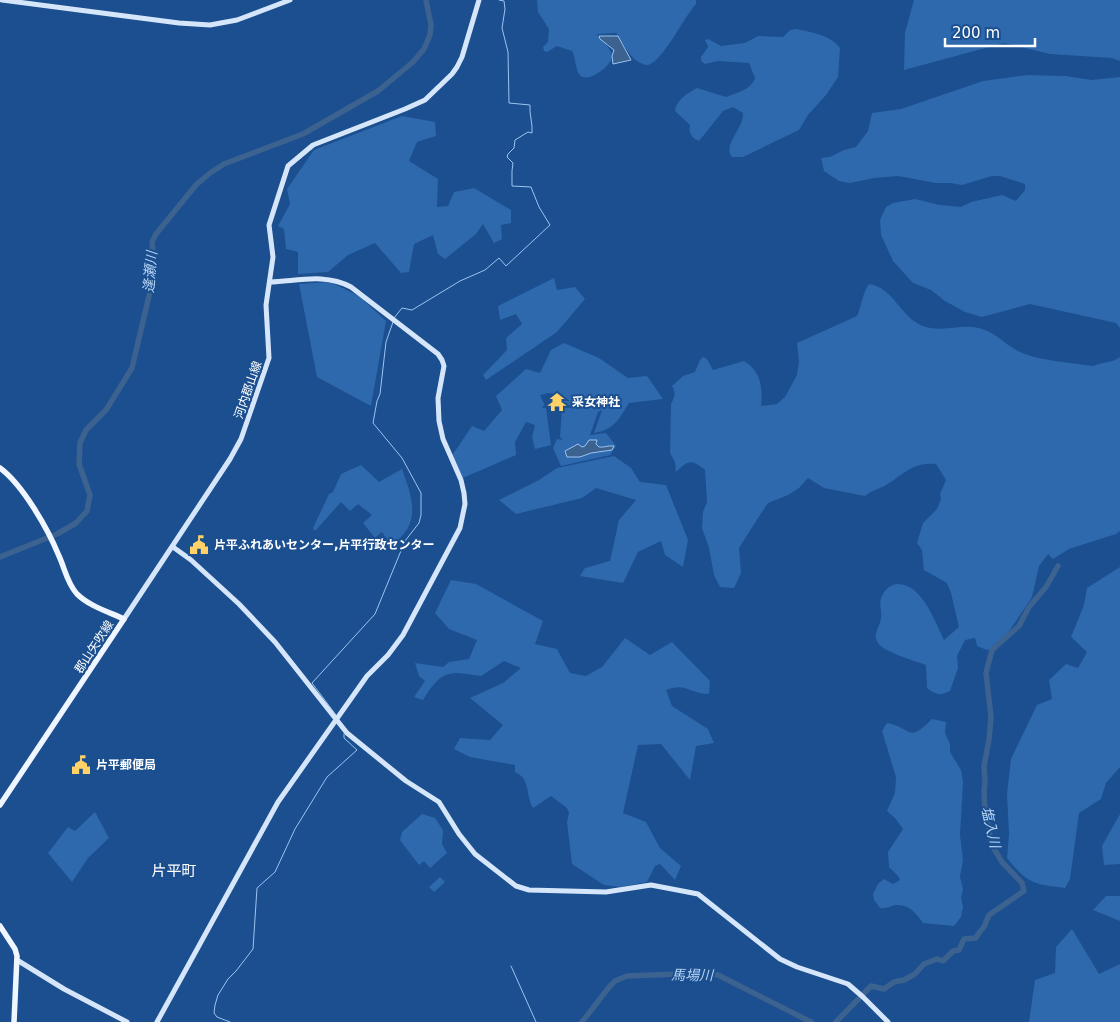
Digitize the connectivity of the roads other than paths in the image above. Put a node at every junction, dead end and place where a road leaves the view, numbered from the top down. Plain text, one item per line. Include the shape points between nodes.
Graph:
1 (2, 0) edge
2 (290, 0) edge
3 (479, 0) edge
4 (270, 282) junction
5 (0, 468) edge
6 (173, 547) junction
7 (124, 619) junction
8 (336, 720) junction
9 (0, 805) edge
10 (0, 926) edge
11 (17, 960) junction
12 (14, 1022) edge
13 (127, 1022) edge
14 (157, 1022) edge
15 (888, 1022) edge

1 - 2 street via 210,25 237,20
3 - 4 street, 河内郡山線 via 457,67 425,100 313,145 288,166 268,225 273,257
4 - 6 street, 河内郡山線 via 266,304 269,358 260,387 234,453
4 - 8 street via 306,278 340,281 351,286 438,354 444,366 438,398 439,421 464,493 460,528 411,622
5 - 7 main road, 郡山矢吹線 via 20,487 55,546 69,582 79,596
6 - 7 street, 河内郡山線
6 - 8 street via 239,604 275,642
7 - 9 main road, 郡山矢吹線
8 - 14 street via 278,802
8 - 15 street via 374,756 439,802 471,850 516,886 529,890 606,892 651,885 698,894 780,959 848,984
10 - 11 main road via 15,949
11 - 12 main road
11 - 13 street

